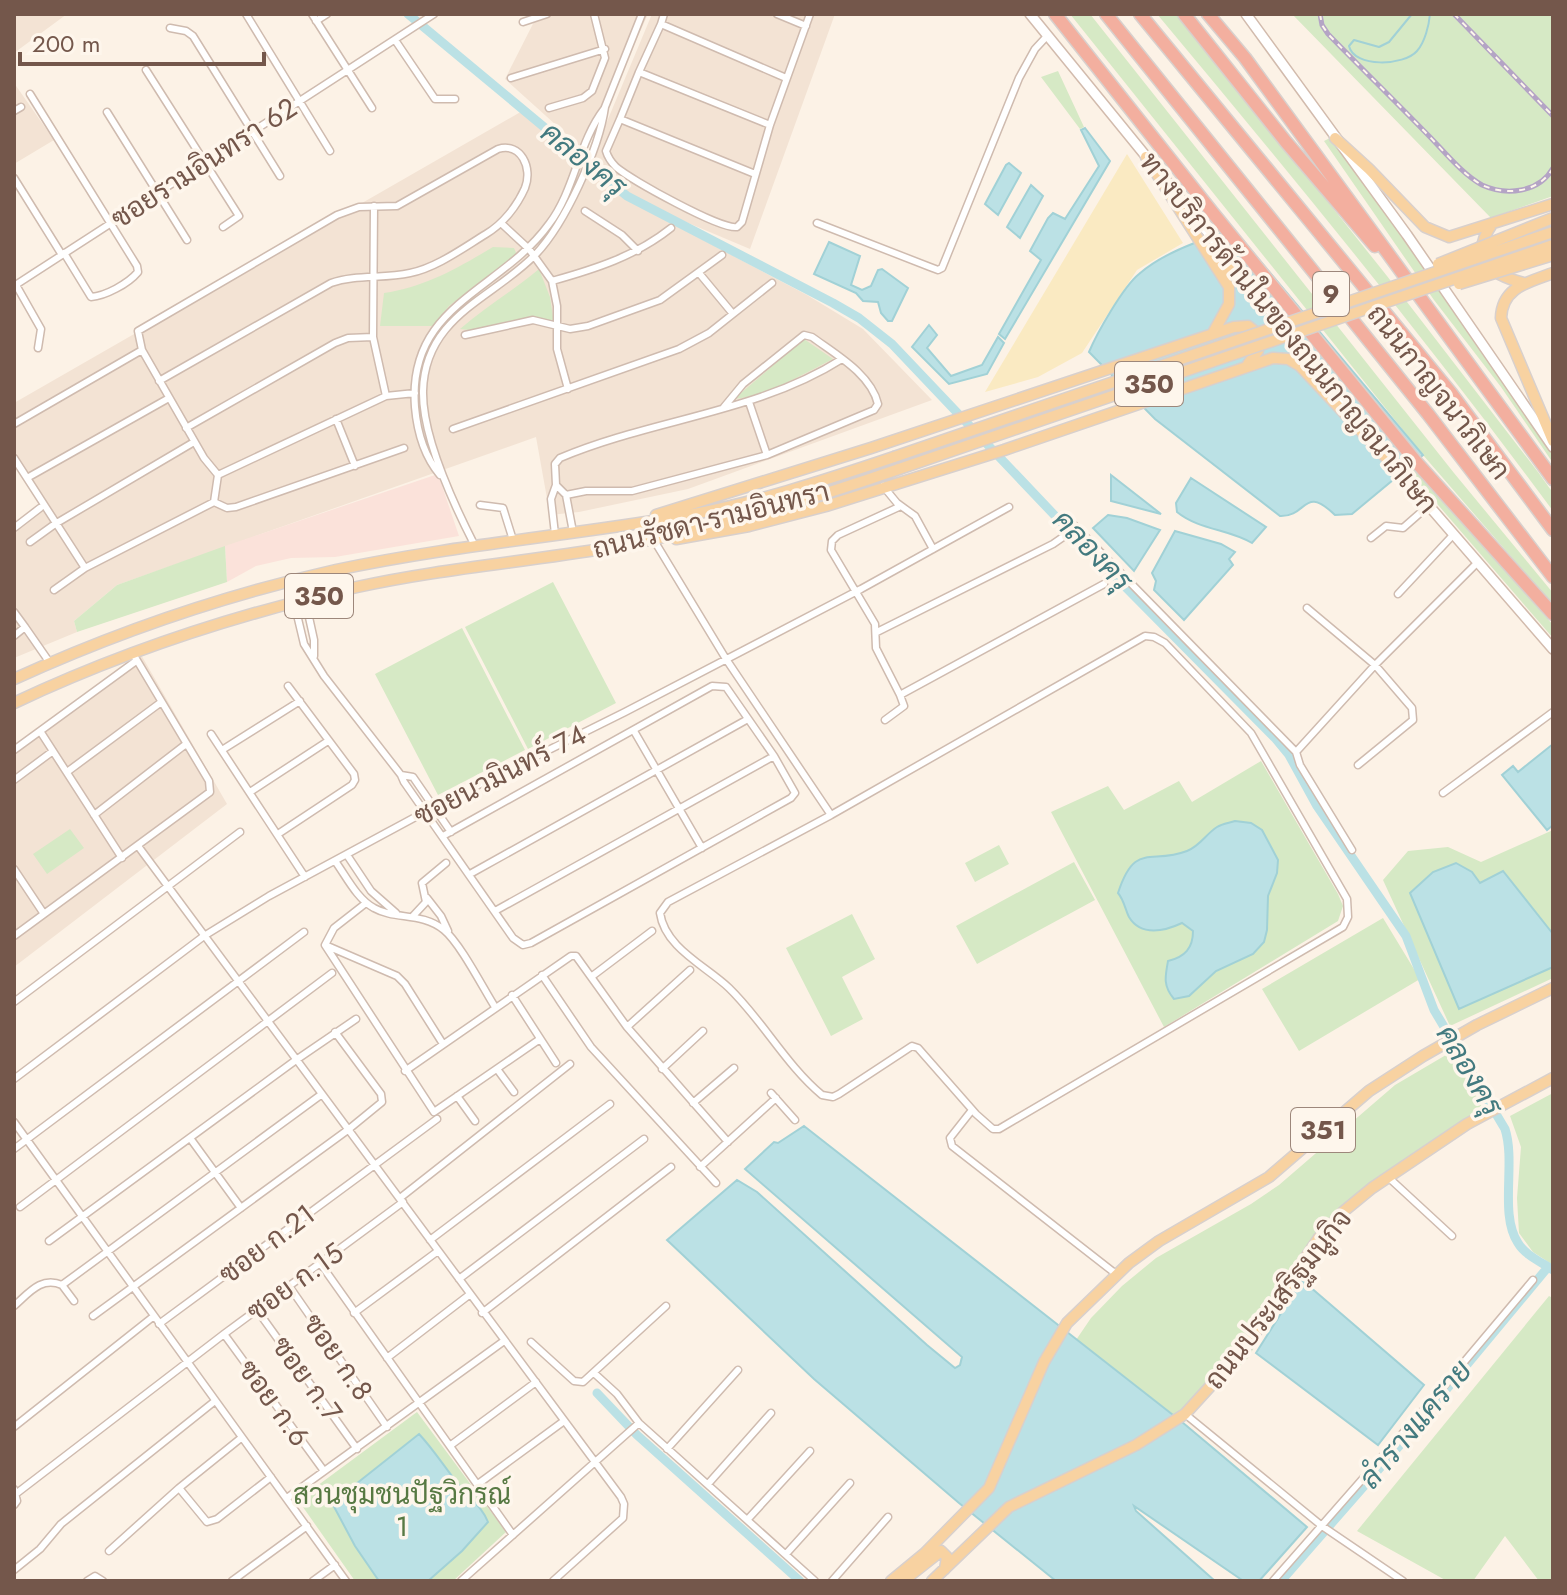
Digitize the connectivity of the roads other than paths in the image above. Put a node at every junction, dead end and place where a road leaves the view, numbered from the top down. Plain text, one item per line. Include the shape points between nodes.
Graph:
1 (246, 14) edge
2 (327, 14) edge
3 (547, 14) edge
4 (594, 14) edge
5 (642, 14) edge
6 (664, 14) edge
7 (777, 14) edge
8 (810, 14) edge
9 (1030, 14) edge
10 (1055, 14) edge
11 (1106, 14) edge
12 (1140, 14) edge
13 (1184, 14) edge
14 (1208, 14) edge
15 (1218, 14) edge
16 (1246, 14) edge
17 (433, 15) edge
18 (314, 17) edge
19 (523, 22) dead end
20 (661, 24) junction
21 (806, 26) junction
22 (170, 28) dead end
23 (1048, 35) junction
24 (395, 40) junction
25 (605, 49) junction
26 (1245, 58) junction
27 (348, 69) junction
28 (146, 70) dead end
29 (639, 72) junction
30 (511, 78) dead end
31 (786, 78) junction
32 (30, 94) dead end
33 (455, 99) dead end
34 (299, 102) junction
35 (605, 107) junction
36 (372, 108) dead end
37 (549, 108) dead end
38 (107, 112) dead end
39 (620, 119) junction
40 (770, 125) junction
41 (252, 131) junction
42 (1335, 138) junction
43 (330, 151) dead end
44 (1146, 157) junction
45 (205, 163) junction
46 (580, 168) junction
47 (755, 174) junction
48 (280, 176) dead end
49 (14, 178) edge
50 (159, 193) junction
51 (1553, 204) edge
52 (374, 206) junction
53 (585, 211) dead end
54 (1553, 218) edge
55 (817, 223) dead end
56 (111, 224) junction
57 (502, 224) junction
58 (1492, 224) junction
59 (223, 227) dead end
60 (671, 228) dead end
61 (1553, 232) edge
62 (187, 240) dead end
63 (1553, 245) edge
64 (529, 249) junction
65 (638, 251) junction
66 (63, 254) junction
67 (722, 255) dead end
68 (1553, 255) edge
69 (534, 256) junction
70 (699, 273) junction
71 (1242, 273) junction
72 (1553, 273) edge
73 (375, 275) junction
74 (1224, 277) junction
75 (552, 281) junction
76 (772, 283) dead end
77 (1524, 283) junction
78 (15, 284) edge
79 (1362, 297) junction
80 (1399, 299) junction
81 (1427, 307) junction
82 (733, 314) junction
83 (556, 326) junction
84 (1213, 333) junction
85 (465, 335) dead end
86 (373, 337) junction
87 (38, 348) dead end
88 (142, 350) junction
89 (1305, 352) junction
90 (842, 359) junction
91 (1245, 367) junction
92 (1305, 371) junction
93 (159, 381) junction
94 (1061, 384) junction
95 (568, 389) junction
96 (414, 393) junction
97 (423, 393) junction
98 (386, 396) junction
99 (169, 398) junction
100 (749, 402) junction
101 (724, 407) junction
102 (336, 419) junction
103 (1085, 422) junction
104 (14, 424) edge
105 (186, 428) junction
106 (453, 429) dead end
107 (194, 442) junction
108 (1553, 444) edge
109 (404, 448) dead end
110 (767, 455) junction
111 (14, 458) edge
112 (355, 466) junction
113 (1394, 466) junction
114 (218, 475) junction
115 (442, 477) junction
116 (27, 478) junction
117 (1553, 479) edge
118 (556, 485) junction
119 (883, 486) junction
120 (566, 495) junction
121 (214, 502) junction
122 (480, 505) dead end
123 (901, 506) junction
124 (1428, 506) junction
125 (1009, 507) dead end
126 (40, 508) dead end
127 (1066, 517) dead end
128 (55, 524) junction
129 (628, 524) junction
130 (14, 528) edge
131 (1075, 528) junction
132 (1553, 530) edge
133 (573, 532) junction
134 (555, 534) junction
135 (1453, 535) junction
136 (1371, 538) dead end
137 (513, 540) junction
138 (30, 542) dead end
139 (638, 542) junction
140 (655, 542) junction
141 (475, 546) junction
142 (933, 549) junction
143 (1477, 563) junction
144 (85, 568) junction
145 (1553, 577) edge
146 (1104, 584) dead end
147 (54, 590) dead end
148 (857, 591) junction
149 (1398, 594) dead end
150 (300, 601) junction
151 (1307, 608) dead end
152 (14, 612) edge
153 (1553, 614) edge
154 (25, 627) junction
155 (877, 632) junction
156 (14, 636) edge
157 (1553, 649) edge
158 (314, 656) junction
159 (134, 657) junction
160 (726, 659) junction
161 (50, 663) junction
162 (1375, 665) junction
163 (14, 679) edge
164 (288, 686) dead end
165 (900, 695) junction
166 (300, 701) junction
167 (14, 703) edge
168 (160, 703) junction
169 (1553, 712) edge
170 (748, 719) junction
171 (885, 720) dead end
172 (40, 731) junction
173 (634, 731) junction
174 (211, 734) dead end
175 (328, 741) junction
176 (186, 744) junction
177 (14, 750) edge
178 (222, 750) junction
179 (53, 751) junction
180 (1296, 752) junction
181 (774, 756) junction
182 (1358, 765) dead end
183 (656, 770) junction
184 (67, 772) junction
185 (401, 775) junction
186 (14, 780) edge
187 (250, 792) junction
188 (1443, 793) dead end
189 (434, 807) junction
190 (679, 809) junction
191 (425, 812) junction
192 (94, 815) junction
193 (831, 815) junction
194 (451, 831) junction
195 (240, 832) dead end
196 (278, 834) junction
197 (443, 836) junction
198 (449, 844) junction
199 (138, 846) junction
200 (702, 848) junction
201 (1352, 850) dead end
202 (347, 855) junction
203 (122, 858) junction
204 (335, 861) junction
205 (446, 863) dead end
206 (14, 870) edge
207 (470, 874) junction
208 (305, 877) junction
209 (169, 887) junction
210 (427, 898) junction
211 (366, 903) junction
212 (495, 911) junction
213 (396, 913) junction
214 (44, 914) junction
215 (413, 916) junction
216 (652, 931) dead end
217 (304, 932) dead end
218 (449, 935) junction
219 (14, 936) edge
220 (204, 936) junction
221 (325, 945) junction
222 (690, 970) dead end
223 (332, 973) dead end
224 (542, 975) junction
225 (591, 977) junction
226 (238, 983) junction
227 (1553, 988) edge
228 (512, 995) junction
229 (14, 1002) edge
230 (495, 1007) junction
231 (356, 1019) dead end
232 (267, 1021) junction
233 (627, 1027) junction
234 (703, 1031) dead end
235 (335, 1032) junction
236 (540, 1039) junction
237 (443, 1044) junction
238 (296, 1060) junction
239 (556, 1063) dead end
240 (570, 1064) dead end
241 (734, 1068) dead end
242 (497, 1069) junction
243 (662, 1069) junction
244 (405, 1071) junction
245 (1553, 1078) edge
246 (14, 1079) edge
247 (514, 1092) dead end
248 (322, 1094) junction
249 (457, 1096) junction
250 (693, 1103) junction
251 (610, 1104) dead end
252 (972, 1110) junction
253 (437, 1119) dead end
254 (795, 1120) dead end
255 (475, 1121) dead end
256 (14, 1122) edge
257 (349, 1129) junction
258 (190, 1138) junction
259 (644, 1139) dead end
260 (27, 1140) junction
261 (728, 1142) junction
262 (14, 1149) edge
263 (374, 1164) junction
264 (671, 1167) dead end
265 (700, 1167) junction
266 (216, 1173) junction
267 (1388, 1177) junction
268 (56, 1179) junction
269 (716, 1183) dead end
270 (401, 1200) junction
271 (20, 1207) dead end
272 (241, 1208) junction
273 (84, 1216) junction
274 (1452, 1236) dead end
275 (430, 1240) junction
276 (49, 1241) dead end
277 (438, 1251) junction
278 (110, 1252) junction
279 (320, 1263) junction
280 (1116, 1274) junction
281 (459, 1279) junction
282 (1533, 1280) dead end
283 (62, 1285) junction
284 (135, 1286) junction
285 (289, 1286) junction
286 (469, 1295) junction
287 (74, 1301) dead end
288 (14, 1306) edge
289 (666, 1306) dead end
290 (257, 1310) junction
291 (354, 1313) junction
292 (482, 1313) junction
293 (93, 1316) dead end
294 (154, 1316) junction
295 (159, 1324) junction
296 (224, 1334) junction
297 (504, 1341) junction
298 (531, 1342) dead end
299 (387, 1358) junction
300 (187, 1362) junction
301 (738, 1370) dead end
302 (594, 1373) junction
303 (536, 1382) junction
304 (215, 1401) junction
305 (420, 1403) junction
306 (771, 1413) dead end
307 (1182, 1415) junction
308 (564, 1421) junction
309 (14, 1427) edge
310 (387, 1427) junction
311 (634, 1427) junction
312 (241, 1438) junction
313 (451, 1445) junction
314 (357, 1449) junction
315 (667, 1449) junction
316 (810, 1451) dead end
317 (595, 1462) junction
318 (324, 1471) junction
319 (271, 1477) junction
320 (850, 1483) dead end
321 (478, 1484) junction
322 (708, 1484) junction
323 (179, 1488) junction
324 (16, 1491) edge
325 (287, 1498) junction
326 (14, 1505) edge
327 (888, 1517) dead end
328 (748, 1519) junction
329 (307, 1526) junction
330 (1326, 1529) junction
331 (513, 1535) junction
332 (109, 1551) dead end
333 (786, 1554) junction
334 (335, 1565) junction
335 (14, 1570) edge
336 (944, 1570) junction
337 (87, 1581) edge
338 (103, 1581) edge
339 (232, 1581) edge
340 (313, 1581) edge
341 (346, 1581) edge
342 (461, 1581) edge
343 (553, 1581) edge
344 (815, 1581) edge
345 (832, 1581) edge
346 (891, 1581) edge
347 (903, 1581) edge
348 (932, 1581) edge
349 (1273, 1581) edge
350 (1403, 1581) edge

1 - 34 street
2 - 18 street
3 - 19 street
4 - 25 street
5 - 35 street
6 - 20 street
7 - 21 street
8 - 21 street
9 - 23 main road, ทางบริการด้านในของถนนกาญจนาภิเษก
10 - 153 highway, bridge via 1417,463
11 - 145 highway, ถนนกาญจนาภิเษก / 9
12 - 132 highway, ถนนกาญจนาภิเษก / 9 via 1451,393
13 - 81 highway
14 - 26 highway
15 - 26 highway
16 - 42 main road
17 - 24 street, ซอยรามอินทรา 62
18 - 27 street
20 - 29 street
20 - 31 street
21 - 31 street
22 - 41 street via 193,36
23 - 44 main road, ทางบริการด้านในของถนนกาญจนาภิเษก
23 - 55 street via 1019,78 942,268
24 - 27 street, ซอยรามอินทรา 62
24 - 33 street via 435,99
25 - 30 street
25 - 37 street via 592,91
26 - 81 highway
27 - 34 street, ซอยรามอินทรา 62
27 - 36 street
28 - 45 street
29 - 39 street
29 - 40 street
31 - 40 street
32 - 56 street
34 - 41 street, ซอยรามอินทรา 62
34 - 43 street
35 - 46 street via 585,144
35 - 46 street via 594,147
38 - 50 street
39 - 47 street
39 - 47 street via 606,151 611,162 724,226 742,222
40 - 47 street
41 - 45 street, ซอยรามอินทรา 62
41 - 48 street
42 - 58 main road via 1435,233 1449,237
42 - 108 main road
44 - 71 main road, ทางบริการด้านในของถนนกาญจนาภิเษก
44 - 74 main road
45 - 50 street, ซอยรามอินทรา 62
45 - 59 street via 239,216
46 - 64 street via 556,215
46 - 69 street via 563,218
49 - 66 street
50 - 56 street, ซอยรามอินทรา 62
50 - 62 street
51 - 58 main road
52 - 57 street via 397,206 509,147 520,153 528,178
52 - 73 street
52 - 88 street via 337,215 142,328 137,335
53 - 65 street
54 - 79 main road, ถนนรัชดา-รามอินทรา / 350, bridge
56 - 66 street, ซอยรามอินทรา 62
56 - 66 street via 137,266 136,276 91,297
57 - 64 street
57 - 73 street via 425,269
58 - 77 main road via 1483,237 1482,256 1491,270
60 - 65 street
61 - 79 main road, ถนนรัชดา-รามอินทรา / 350, bridge
63 - 80 main road, ถนนรัชดา-รามอินทรา / 350, bridge
64 - 69 street
64 - 96 street via 442,318 422,350
65 - 75 street
66 - 78 street, ซอยรามอินทรา 62
67 - 70 street
68 - 80 main road, ถนนรัชดา-รามอินทรา / 350, bridge
69 - 75 street
69 - 97 street via 448,325 432,352
70 - 82 street
70 - 83 street via 632,312 579,329
71 - 74 main road via 1230,269
71 - 89 main road, ทางบริการด้านในของถนนกาญจนาภิเษก, bridge
72 - 77 main road
73 - 86 street
73 - 93 street via 331,283
74 - 84 main road via 1229,304
75 - 83 street
76 - 82 street
77 - 108 main road via 1504,301 1501,318
78 - 87 street via 41,329
79 - 129 main road, ถนนรัชดา-รามอินทรา / 350, bridge via 758,500
80 - 139 main road, ถนนรัชดา-รามอินทรา / 350, bridge via 779,508
81 - 117 highway
82 - 95 street via 679,349
83 - 85 street via 522,321
83 - 95 street
84 - 91 main road, bridge via 1242,326 1253,329 1259,345
84 - 94 main road
86 - 98 street
86 - 105 street via 335,343
88 - 93 street
88 - 104 street
89 - 92 main road via 1314,369
89 - 113 main road, ทางบริการด้านในของถนนกาญจนาภิเษก
90 - 100 street
90 - 101 street via 804,335 743,384
90 - 110 street via 875,394 874,410
91 - 92 main road via 1281,357
91 - 103 main road
92 - 113 main road
93 - 99 street
94 - 103 main road via 1053,398 1055,409 1063,418
94 - 129 main road
95 - 106 street
96 - 97 street
96 - 98 street
96 - 115 street via 420,437
97 - 115 street
98 - 102 street
99 - 105 street
99 - 116 street
100 - 101 street
100 - 110 street
101 - 118 street via 560,458 555,464
102 - 112 street
102 - 114 street
103 - 119 main road
105 - 107 street
107 - 114 street
107 - 128 street
109 - 112 street
110 - 120 street via 632,491
111 - 116 street
112 - 121 street via 236,507
113 - 124 main road, ทางบริการด้านในของถนนกาญจนาภิเษก
114 - 121 street
115 - 141 street
116 - 128 street
118 - 120 street
118 - 134 street via 551,499
119 - 123 street
119 - 140 main road via 786,518
120 - 133 street
121 - 144 street
122 - 137 street via 503,508
123 - 142 street via 915,516
123 - 148 street via 832,541 835,559
124 - 135 main road, ทางบริการด้านในของถนนกาญจนาภิเษก
124 - 136 street via 1403,528 1386,526
125 - 142 street, ซอยนวมินทร์ 74
126 - 130 street
127 - 131 street
128 - 138 street
128 - 144 street
129 - 133 main road, ถนนรัชดา-รามอินทรา / 350
131 - 155 street
131 - 180 street
133 - 134 main road, ถนนรัชดา-รามอินทรา / 350
134 - 137 main road, ถนนรัชดา-รามอินทรา / 350
135 - 143 main road, ทางบริการด้านในของถนนกาญจนาภิเษก
135 - 149 street
137 - 141 main road, ถนนรัชดา-รามอินทรา / 350
139 - 140 main road
139 - 150 main road, ถนนรัชดา-รามอินทรา / 350 via 423,574
140 - 160 street
141 - 161 main road, ถนนรัชดา-รามอินทรา / 350 via 277,585 151,623
142 - 148 street, ซอยนวมินทร์ 74
143 - 157 main road, ทางบริการด้านในของถนนกาญจนาภิเษก
143 - 162 street
144 - 147 street
146 - 165 street
148 - 155 street
148 - 160 street, ซอยนวมินทร์ 74
150 - 158 street
150 - 158 street via 304,644
150 - 159 main road, ถนนรัชดา-รามอินทรา / 350
151 - 162 street
152 - 154 street
154 - 156 street
154 - 161 street
155 - 165 street via 876,648
158 - 185 street
159 - 167 main road, ถนนรัชดา-รามอินทรา / 350
159 - 168 street
159 - 172 street
160 - 189 street, ซอยนวมินทร์ 74
160 - 193 street
161 - 163 main road, ถนนรัชดา-รามอินทรา / 350
162 - 180 street
162 - 182 street via 1412,708 1413,720
164 - 166 street
165 - 171 street via 904,706
166 - 175 street
166 - 178 street
168 - 176 street
168 - 184 street
169 - 188 street
170 - 173 street via 726,687 712,686
170 - 181 street
170 - 183 street
172 - 177 street
172 - 179 street
173 - 183 street
173 - 194 street
174 - 178 street
175 - 187 street
175 - 196 street via 355,780
176 - 192 street
176 - 199 street via 211,784 210,792
178 - 187 street
179 - 184 street
179 - 186 street
180 - 201 street
181 - 190 street
181 - 200 street via 795,793
183 - 190 street
183 - 207 street
184 - 192 street
185 - 189 street via 413,777
185 - 191 street
187 - 196 street
189 - 191 street, ซอยนวมินทร์ 74
189 - 194 street
190 - 200 street
190 - 212 street
191 - 197 street
191 - 202 street, ซอยนวมินทร์ 74
192 - 203 street
193 - 252 street via 668,902 660,913 667,934 727,986 822,1095 839,1094 912,1046
193 - 252 street via 1145,636 1154,637 1251,733 1347,899 1343,927 1003,1126 993,1129
194 - 197 street
194 - 198 street
195 - 209 street
196 - 208 street
197 - 198 street
198 - 207 street
199 - 203 street
199 - 209 street
200 - 212 street via 531,943 523,945 513,938
202 - 204 street, ซอยนวมินทร์ 74
202 - 213 street via 371,891
203 - 214 street
204 - 208 street, ซอยนวมินทร์ 74
204 - 211 street
205 - 210 street via 422,883
206 - 214 street
207 - 212 street
208 - 220 street, ซอยนวมินทร์ 74
209 - 220 street
209 - 229 street
210 - 215 street
210 - 218 street
211 - 213 street
211 - 221 street via 334,928
213 - 215 street
214 - 219 street
215 - 218 street
216 - 225 street
217 - 226 street
218 - 230 street
220 - 226 street
220 - 246 street, ซอยนวมินทร์ 74
221 - 237 street via 397,976
221 - 244 street
222 - 233 street
223 - 232 street
224 - 225 street via 576,956
224 - 228 street
224 - 265 street via 591,1047
225 - 233 street
226 - 232 street
226 - 260 street
227 - 280 main road, 351 via 1423,1056 1351,1105 1269,1177 1159,1241
228 - 230 street
228 - 236 street
230 - 237 street
231 - 235 street
232 - 238 street
232 - 268 street
233 - 243 street
234 - 243 street
235 - 238 street
235 - 257 street via 383,1098
236 - 239 street
236 - 242 street
237 - 244 street
238 - 248 street
238 - 258 street
240 - 270 street, ซอย ก.15
241 - 250 street
242 - 247 street
242 - 249 street
243 - 250 street
244 - 249 street via 434,1112
245 - 267 main road, ถนนประเสริฐมนูกิจ / 351 via 1467,1124
248 - 257 street
248 - 266 street
249 - 255 street
250 - 261 street
251 - 275 street
252 - 280 street via 950,1138 952,1146
253 - 263 street, ซอย ก.21
254 - 261 street via 774,1095
256 - 260 street
257 - 263 street
257 - 272 street
258 - 266 street
258 - 273 street
259 - 281 street
260 - 262 street
260 - 268 street
261 - 265 street
263 - 270 street
263 - 295 street, ซอย ก.21
264 - 292 street
265 - 269 street
266 - 272 street
266 - 278 street
267 - 274 street
267 - 307 main road, ถนนประเสริฐมนูกิจ / 351 via 1318,1239 1246,1347
268 - 271 street
268 - 273 street
270 - 275 street
270 - 279 street, ซอย ก.15
272 - 284 street
273 - 276 street
273 - 278 street
275 - 277 street
277 - 281 street
277 - 291 street
278 - 283 street
278 - 284 street
279 - 285 street, ซอย ก.15
279 - 291 street
280 - 346 main road, 351 via 1067,1323 1044,1362 989,1488
281 - 286 street
282 - 330 street
283 - 287 street
283 - 288 street via 41,1284
284 - 293 street
284 - 294 street
285 - 290 street, ซอย ก.15
285 - 310 street, ซอย ก.8
286 - 292 street
286 - 299 street
289 - 302 street
290 - 296 street, ซอย ก.15
290 - 314 street, ซอย ก.7
291 - 299 street
292 - 297 street
294 - 295 street
294 - 309 street
295 - 300 street
296 - 300 street, ซอย ก.15
296 - 318 street, ซอย ก.6
297 - 303 street
297 - 305 street
298 - 302 street via 578,1383
299 - 305 street
300 - 304 street
300 - 324 street, ซอย ก.15
301 - 315 street
302 - 311 street via 617,1394
303 - 308 street
303 - 313 street
304 - 312 street
304 - 335 street via 61,1524
305 - 310 street
305 - 313 street
306 - 322 street
307 - 330 street
307 - 336 main road, ถนนประเสริฐมนูกิจ / 351 via 1136,1445 1009,1507
308 - 317 street
308 - 321 street
310 - 314 street
311 - 315 street
311 - 317 street
312 - 319 street
312 - 323 street
313 - 321 street
314 - 318 street
315 - 322 street
316 - 328 street
317 - 331 street
317 - 343 street via 621,1497 623,1518
318 - 325 street
319 - 323 street via 207,1522
319 - 325 street
320 - 333 street
321 - 331 street
322 - 328 street
323 - 332 street
324 - 326 street
325 - 329 street
327 - 345 street
328 - 333 street
329 - 334 street
329 - 339 street
330 - 349 street
330 - 350 street
331 - 342 street
333 - 344 street
334 - 340 street
334 - 341 street
336 - 347 main road via 947,1557 941,1551
336 - 348 main road, ถนนประเสริฐมนูกิจ / 351
337 - 338 street via 95,1576

